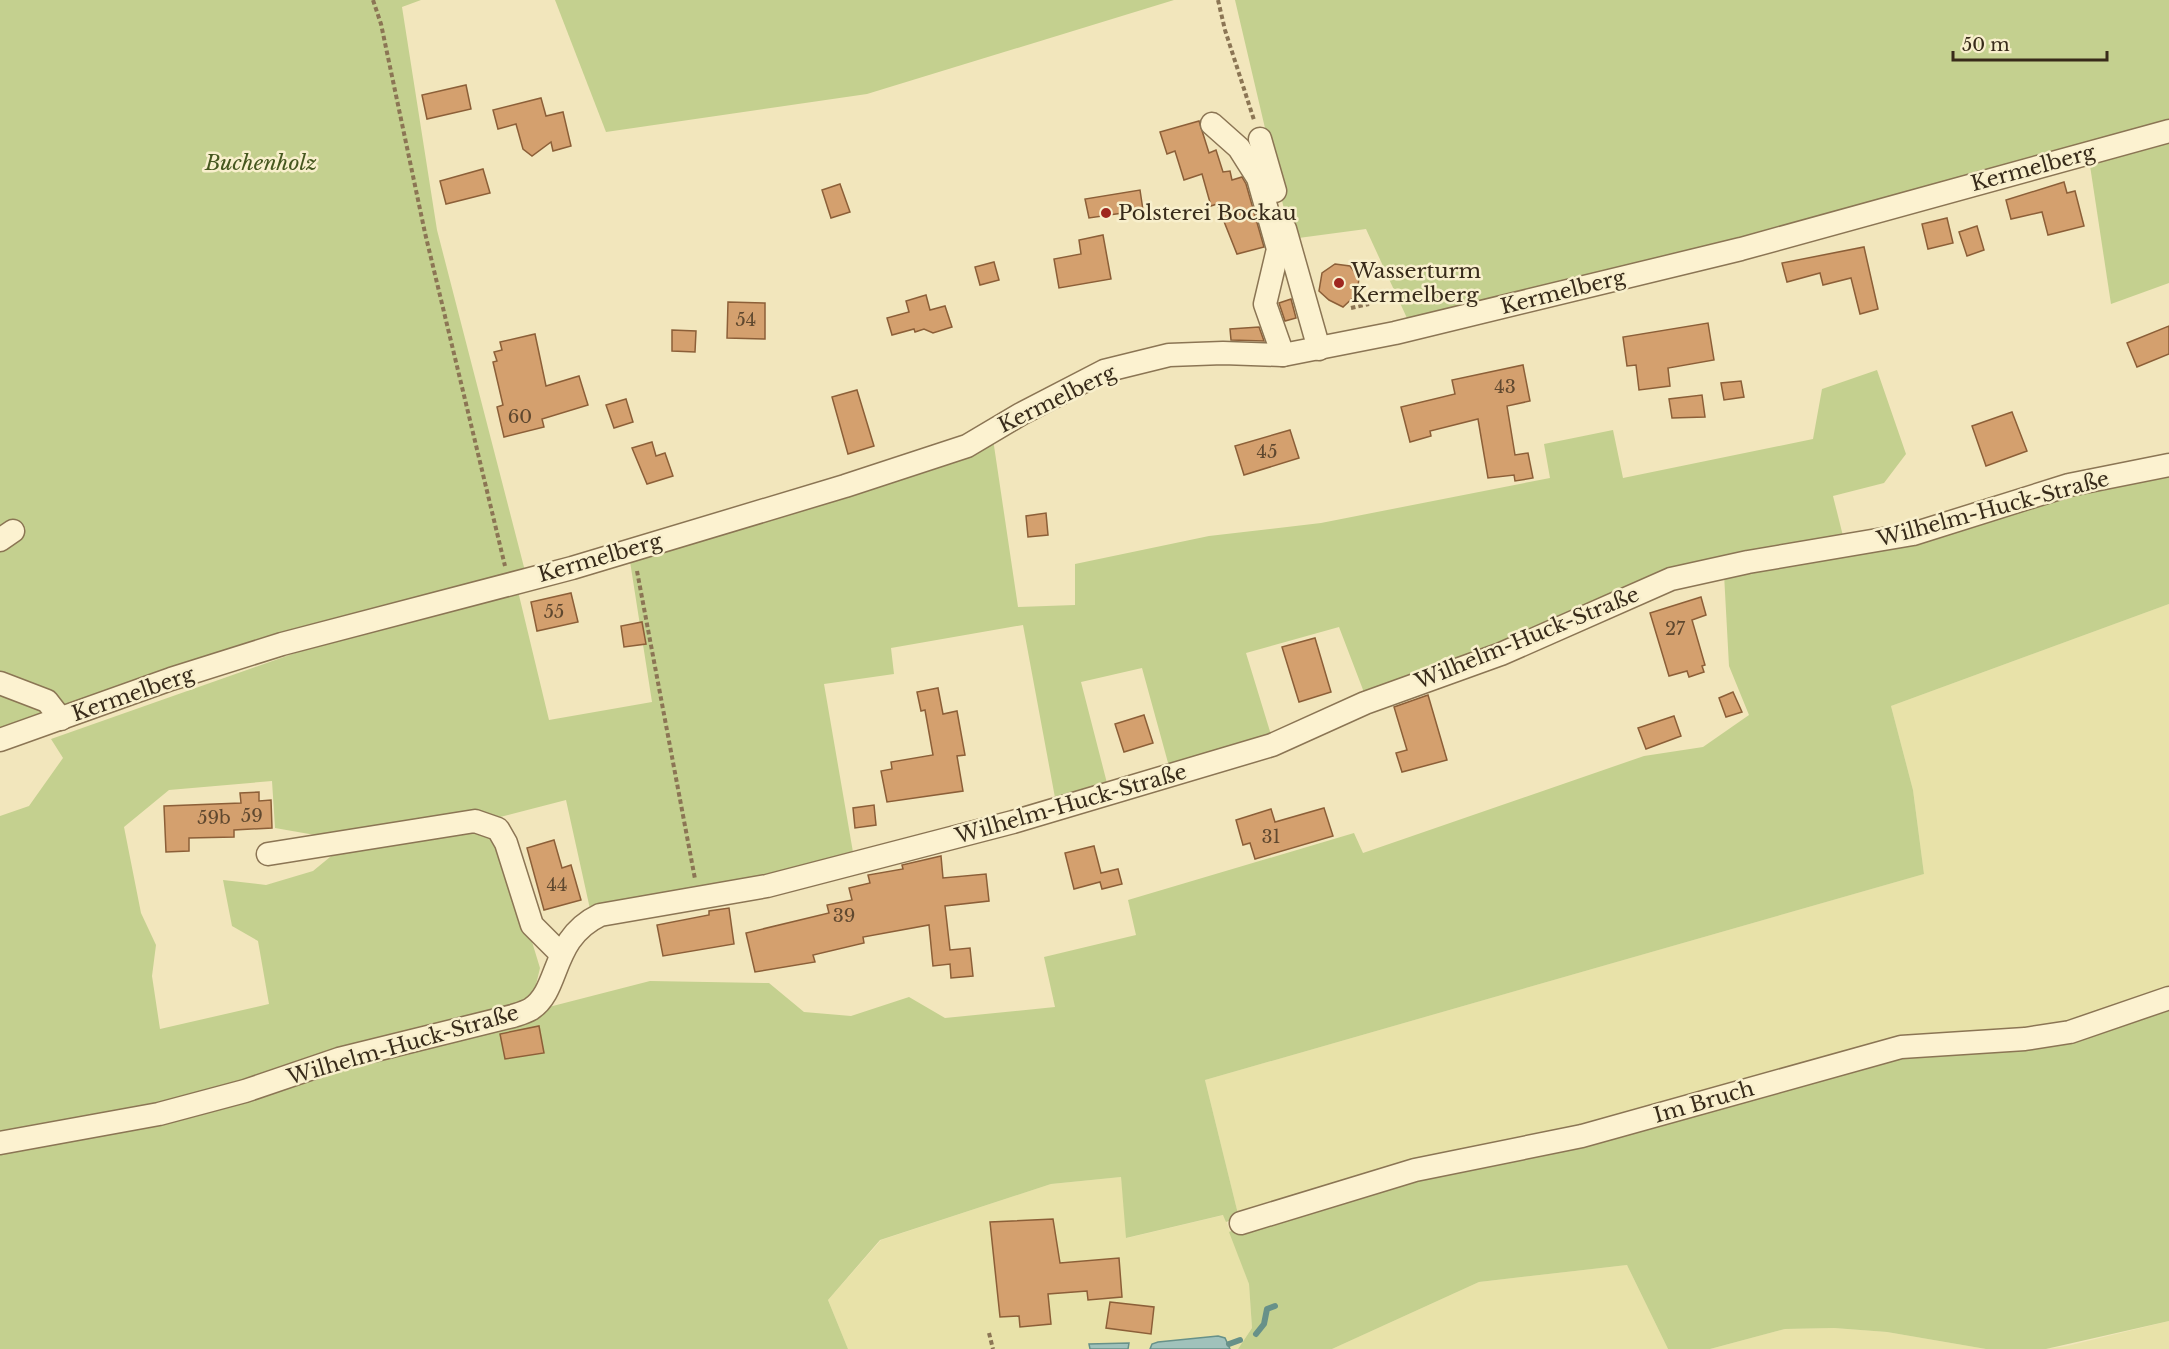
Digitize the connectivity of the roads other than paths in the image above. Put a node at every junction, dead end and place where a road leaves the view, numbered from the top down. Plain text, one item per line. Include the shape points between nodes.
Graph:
1 (1212, 124) dead end
2 (2169, 131) edge
3 (1260, 139) road end
4 (1319, 349) junction
5 (1283, 355) junction
6 (2169, 465) edge
7 (0, 683) edge
8 (61, 719) junction
9 (0, 740) edge
10 (268, 854) dead end
11 (561, 954) junction
12 (2169, 998) edge
13 (0, 1143) edge
14 (1241, 1223) dead end

1 - 5 street via 1239,148 1258,178 1278,249 1265,304
2 - 4 street, Kermelberg via 1741,249
3 - 4 street
4 - 5 street, Kermelberg
5 - 8 street, Kermelberg via 1169,355 1104,371 967,446 633,549 282,644
6 - 11 street, Wilhelm-Huck-Straße via 2069,485 1913,534 1671,579 1502,654 1365,703 1272,745 1013,822 767,886 600,915 584,922
7 - 8 street via 47,701
8 - 9 street, Kermelberg
10 - 11 street via 475,821 489,824 498,829 506,843 532,925
11 - 13 street, Wilhelm-Huck-Straße via 542,996 532,1008 513,1016 339,1059 245,1091 159,1114
12 - 14 street, Im Bruch via 2070,1032 1901,1047 1582,1136 1415,1170

